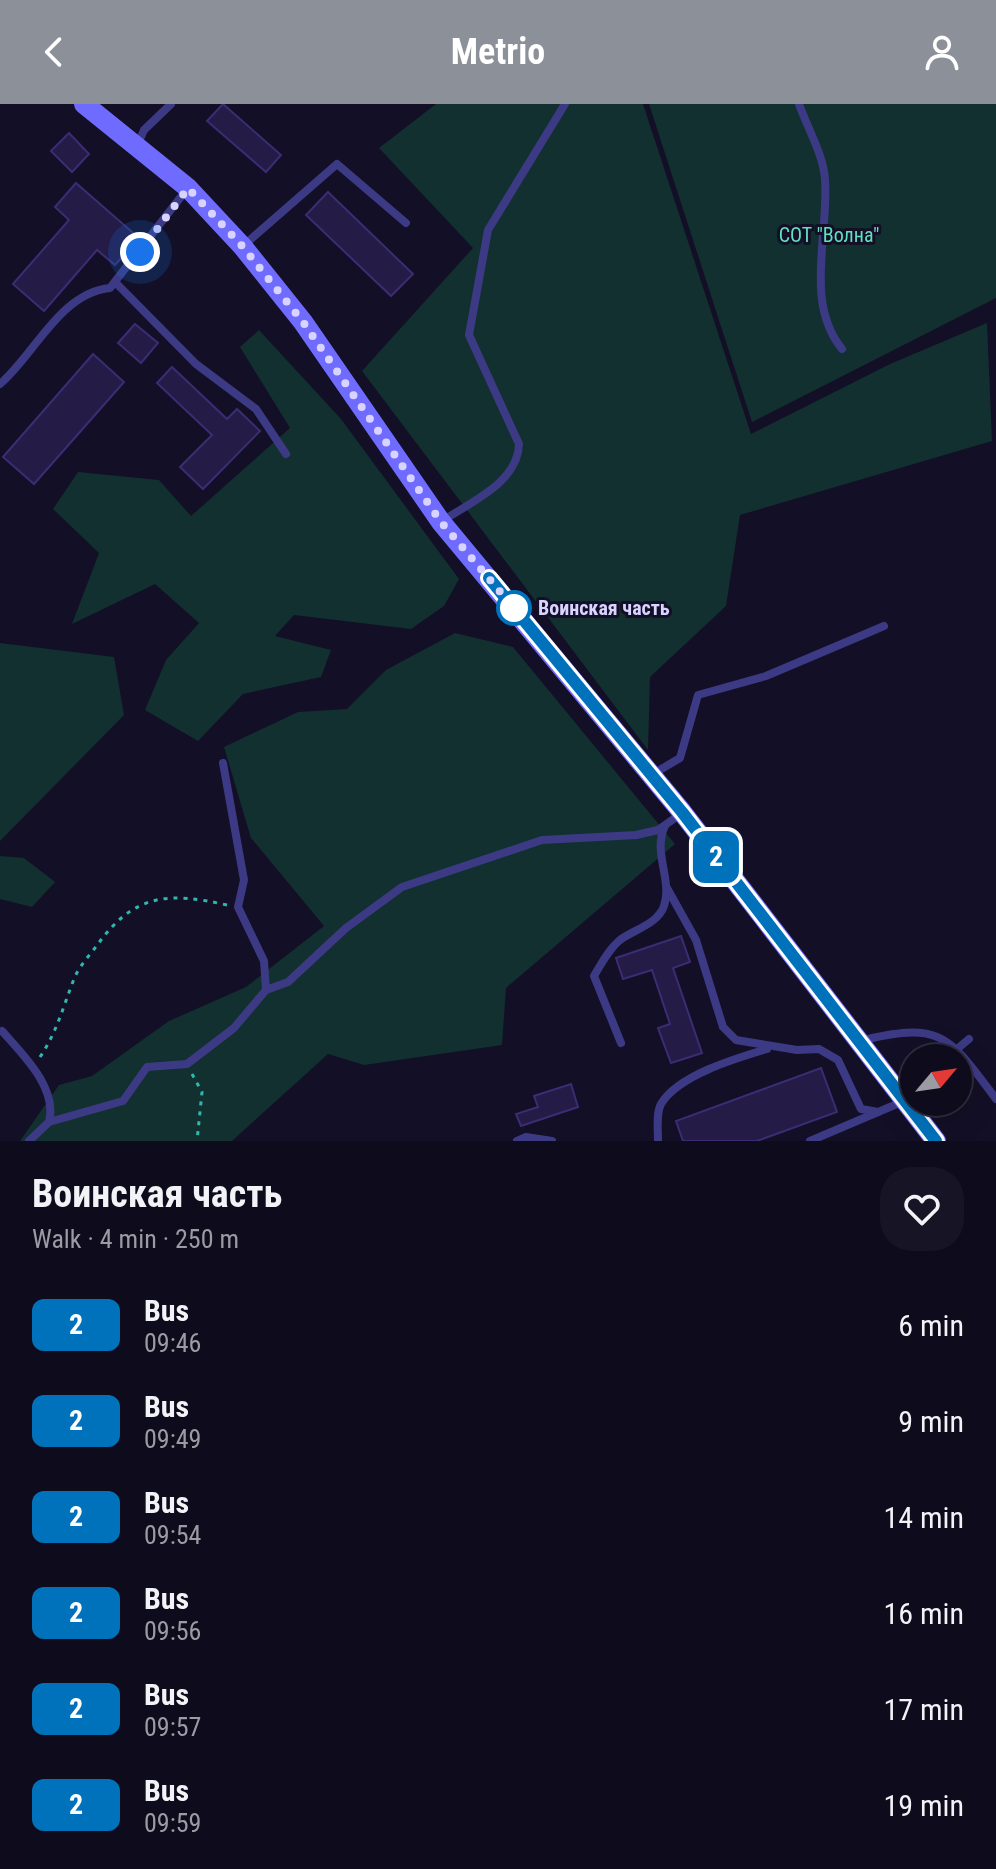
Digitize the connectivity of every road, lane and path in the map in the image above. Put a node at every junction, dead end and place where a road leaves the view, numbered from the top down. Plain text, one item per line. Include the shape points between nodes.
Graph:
1 (84, 104) edge
2 (171, 104) edge
3 (565, 104) edge
4 (799, 104) edge
5 (137, 146) junction
6 (188, 188) junction
7 (406, 223) dead end
8 (243, 247) junction
9 (115, 282) junction
10 (842, 349) dead end
11 (0, 384) edge
12 (286, 454) dead end
13 (441, 522) junction
14 (884, 626) dead end
15 (223, 763) dead end
16 (652, 775) junction
17 (674, 819) junction
18 (667, 888) junction
19 (238, 907) junction
20 (266, 990) junction
21 (2, 1031) edge
22 (969, 1039) dead end
23 (856, 1042) junction
24 (621, 1043) dead end
25 (949, 1044) edge
26 (963, 1044) edge
27 (771, 1047) junction
28 (187, 1064) junction
29 (972, 1068) edge
30 (32, 1069) junction
31 (900, 1095) edge
32 (996, 1099) edge
33 (900, 1103) edge
34 (878, 1112) junction
35 (917, 1116) edge
36 (49, 1122) junction
37 (29, 1141) edge
38 (197, 1141) edge
39 (517, 1141) edge
40 (552, 1141) edge
41 (658, 1141) edge
42 (810, 1141) edge
43 (936, 1141) edge

1 - 5 street
2 - 5 lane via 144,130
3 - 13 lane via 488,230 469,335 519,444 519,460 509,476
4 - 10 lane via 825,178 820,289 831,335
5 - 6 street
6 - 8 street
6 - 9 lane
7 - 8 lane via 337,164
8 - 13 street via 303,322
9 - 11 lane via 110,288 92,290 68,308
9 - 12 lane via 207,374 256,409
13 - 16 street
14 - 16 lane via 766,676 698,695 680,758
15 - 19 lane via 244,880
16 - 17 street
17 - 18 lane via 660,836
17 - 20 lane via 636,835 542,840 402,887 346,928 288,982
17 - 23 street
18 - 24 lane via 663,909 619,941 594,976
18 - 27 lane via 696,940 723,1027 736,1040
19 - 20 lane via 264,961
19 - 30 path via 193,897 151,899 132,907 75,976 57,1031
20 - 28 lane via 234,1028
21 - 30 lane
22 - 26 lane
23 - 25 lane via 931,1032
23 - 31 street
27 - 34 lane via 819,1049 838,1060 861,1109
27 - 41 lane via 717,1065 672,1091 660,1106
28 - 36 lane via 147,1067 123,1101
28 - 38 path via 202,1092
29 - 32 lane
30 - 36 lane via 49,1094
33 - 34 lane
34 - 42 lane
35 - 43 street
36 - 37 lane
39 - 40 lane

